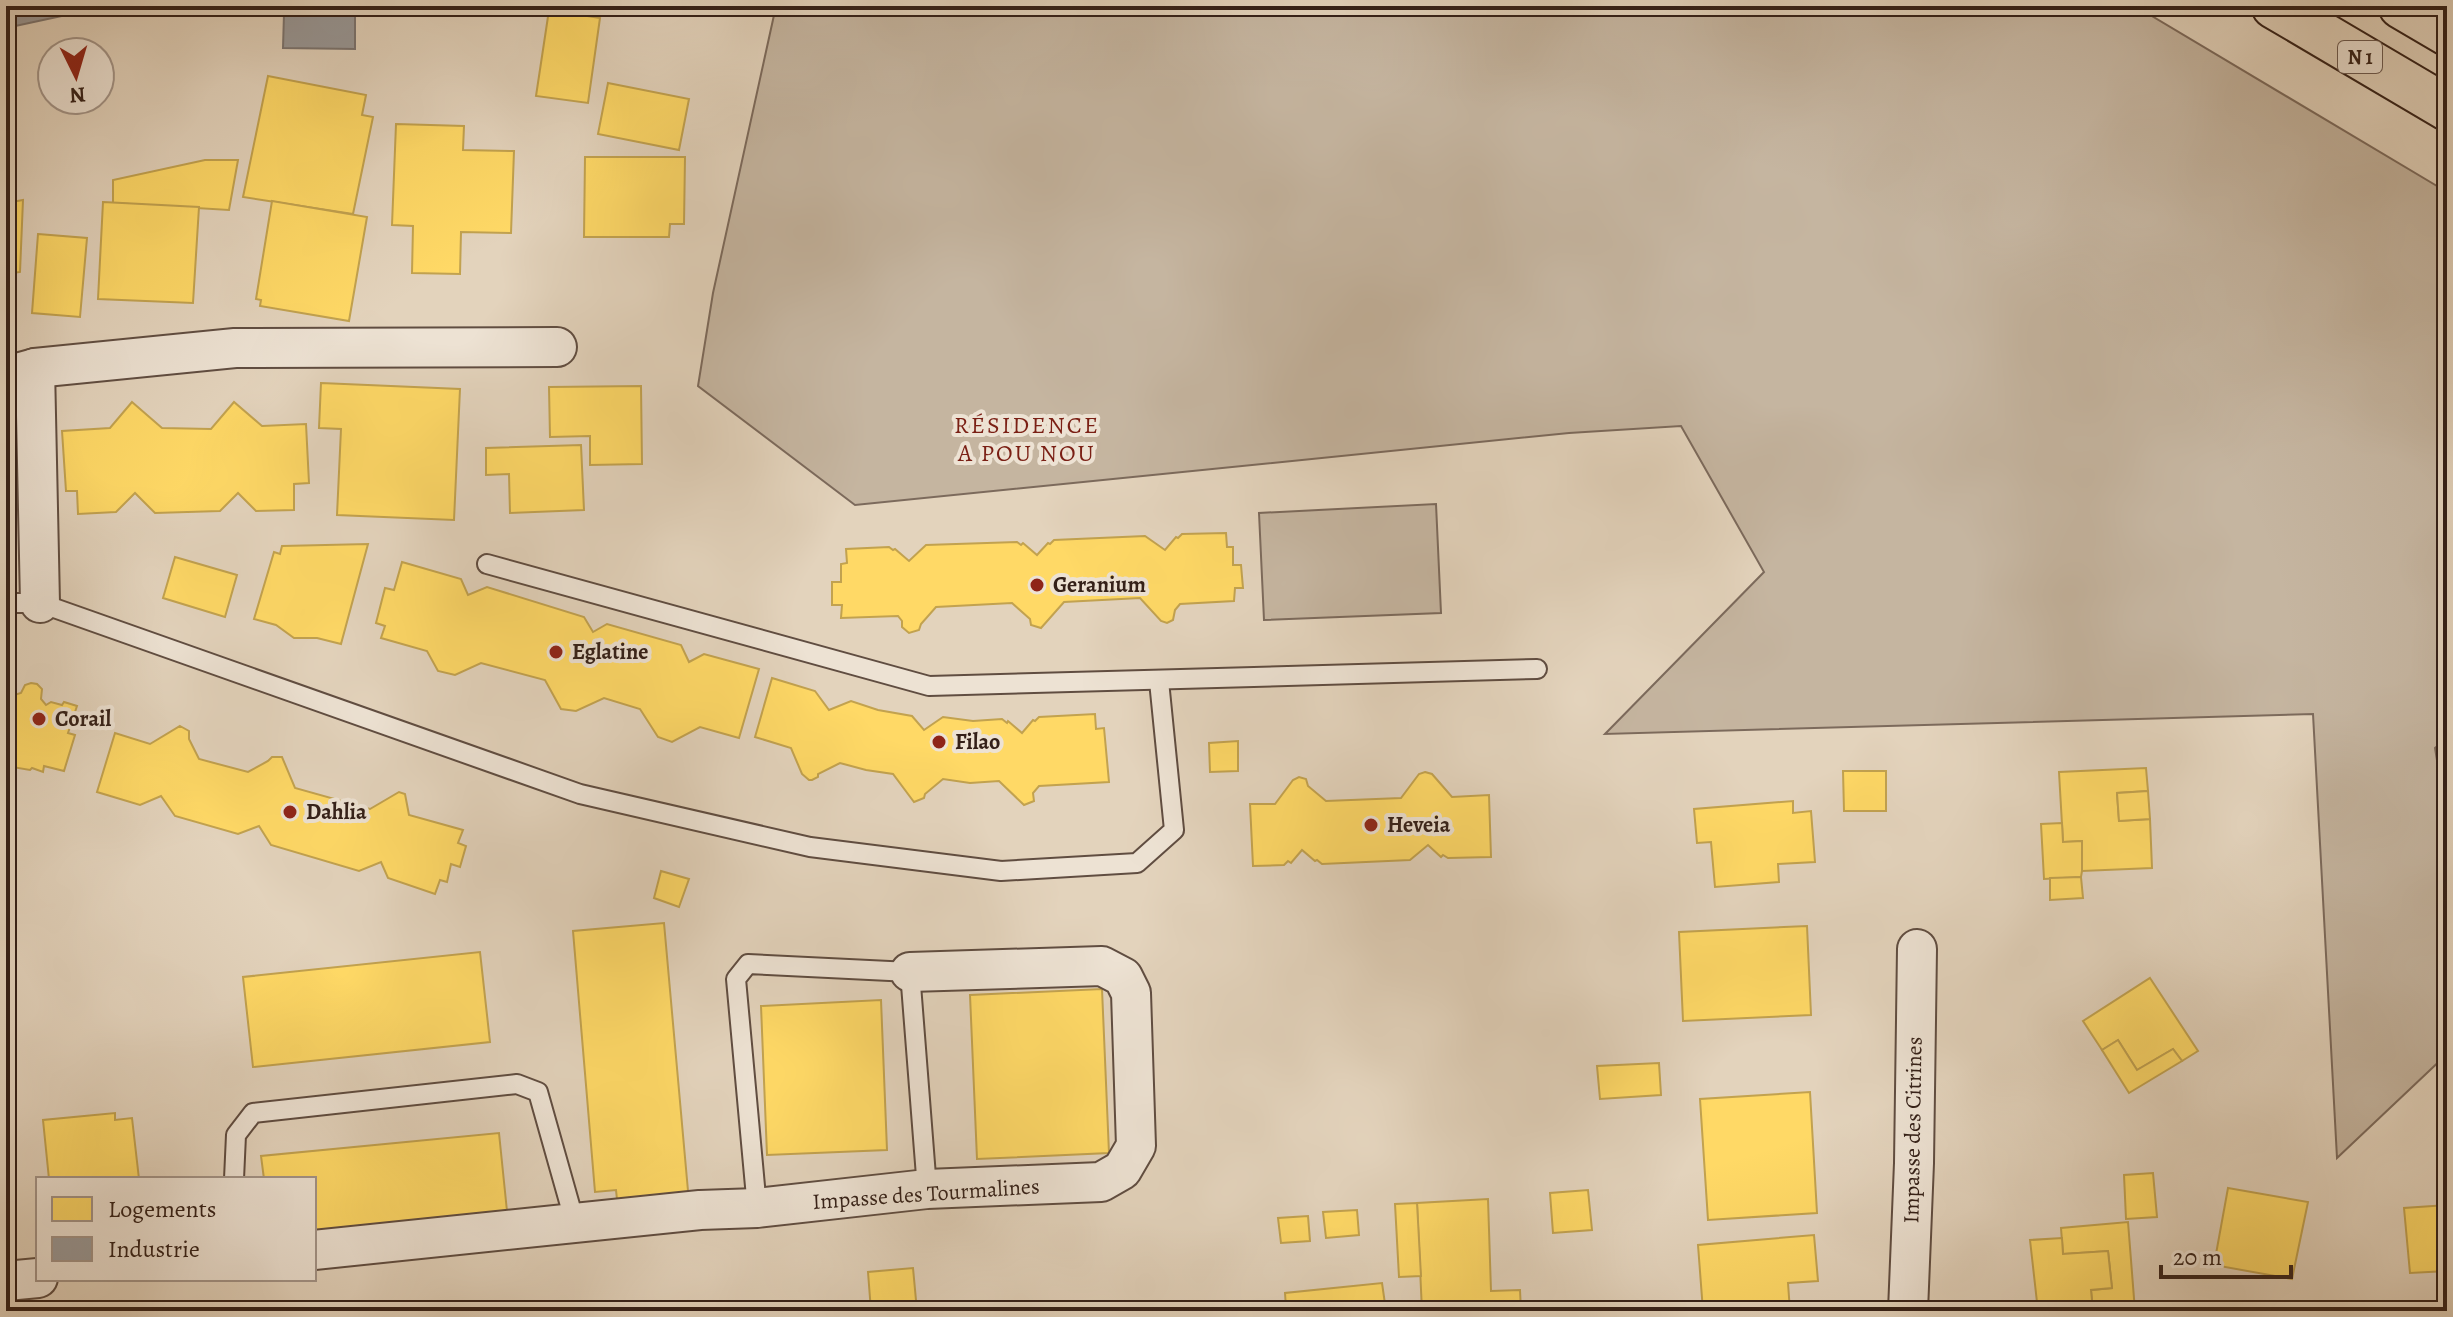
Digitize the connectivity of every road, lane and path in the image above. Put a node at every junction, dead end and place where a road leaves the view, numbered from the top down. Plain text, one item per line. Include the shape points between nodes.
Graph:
1 (2274, 6) edge
2 (2401, 6) edge
3 (2447, 33) edge
4 (2447, 108) edge
5 (557, 347) dead end
6 (20, 372) edge
7 (487, 564) dead end
8 (23, 603) edge
9 (1537, 669) dead end
10 (1159, 681) junction
11 (1917, 949) dead end
12 (910, 972) junction
13 (234, 1177) edge
14 (927, 1189) junction
15 (757, 1208) junction
16 (575, 1223) junction
17 (316, 1250) edge
18 (36, 1278) edge
19 (6, 1281) edge
20 (1908, 1311) edge

1 - 4 main road, N 1
2 - 3 main road
5 - 6 street via 235,348
6 - 8 street
7 - 10 lane via 929,686
8 - 10 lane via 580,794 810,847 1001,871 1137,863 1174,830
9 - 10 lane
11 - 20 street, Impasse des Citrines
12 - 14 lane
12 - 14 street, Impasse des Tourmalines via 1102,966 1123,977 1131,993 1136,1146 1122,1170 1101,1182
12 - 15 lane via 748,964 736,979
13 - 16 lane via 236,1135 253,1113 517,1084 538,1092
14 - 15 street, Impasse des Tourmalines
15 - 16 street, Impasse des Tourmalines
16 - 17 street, Impasse des Tourmalines
18 - 19 street

